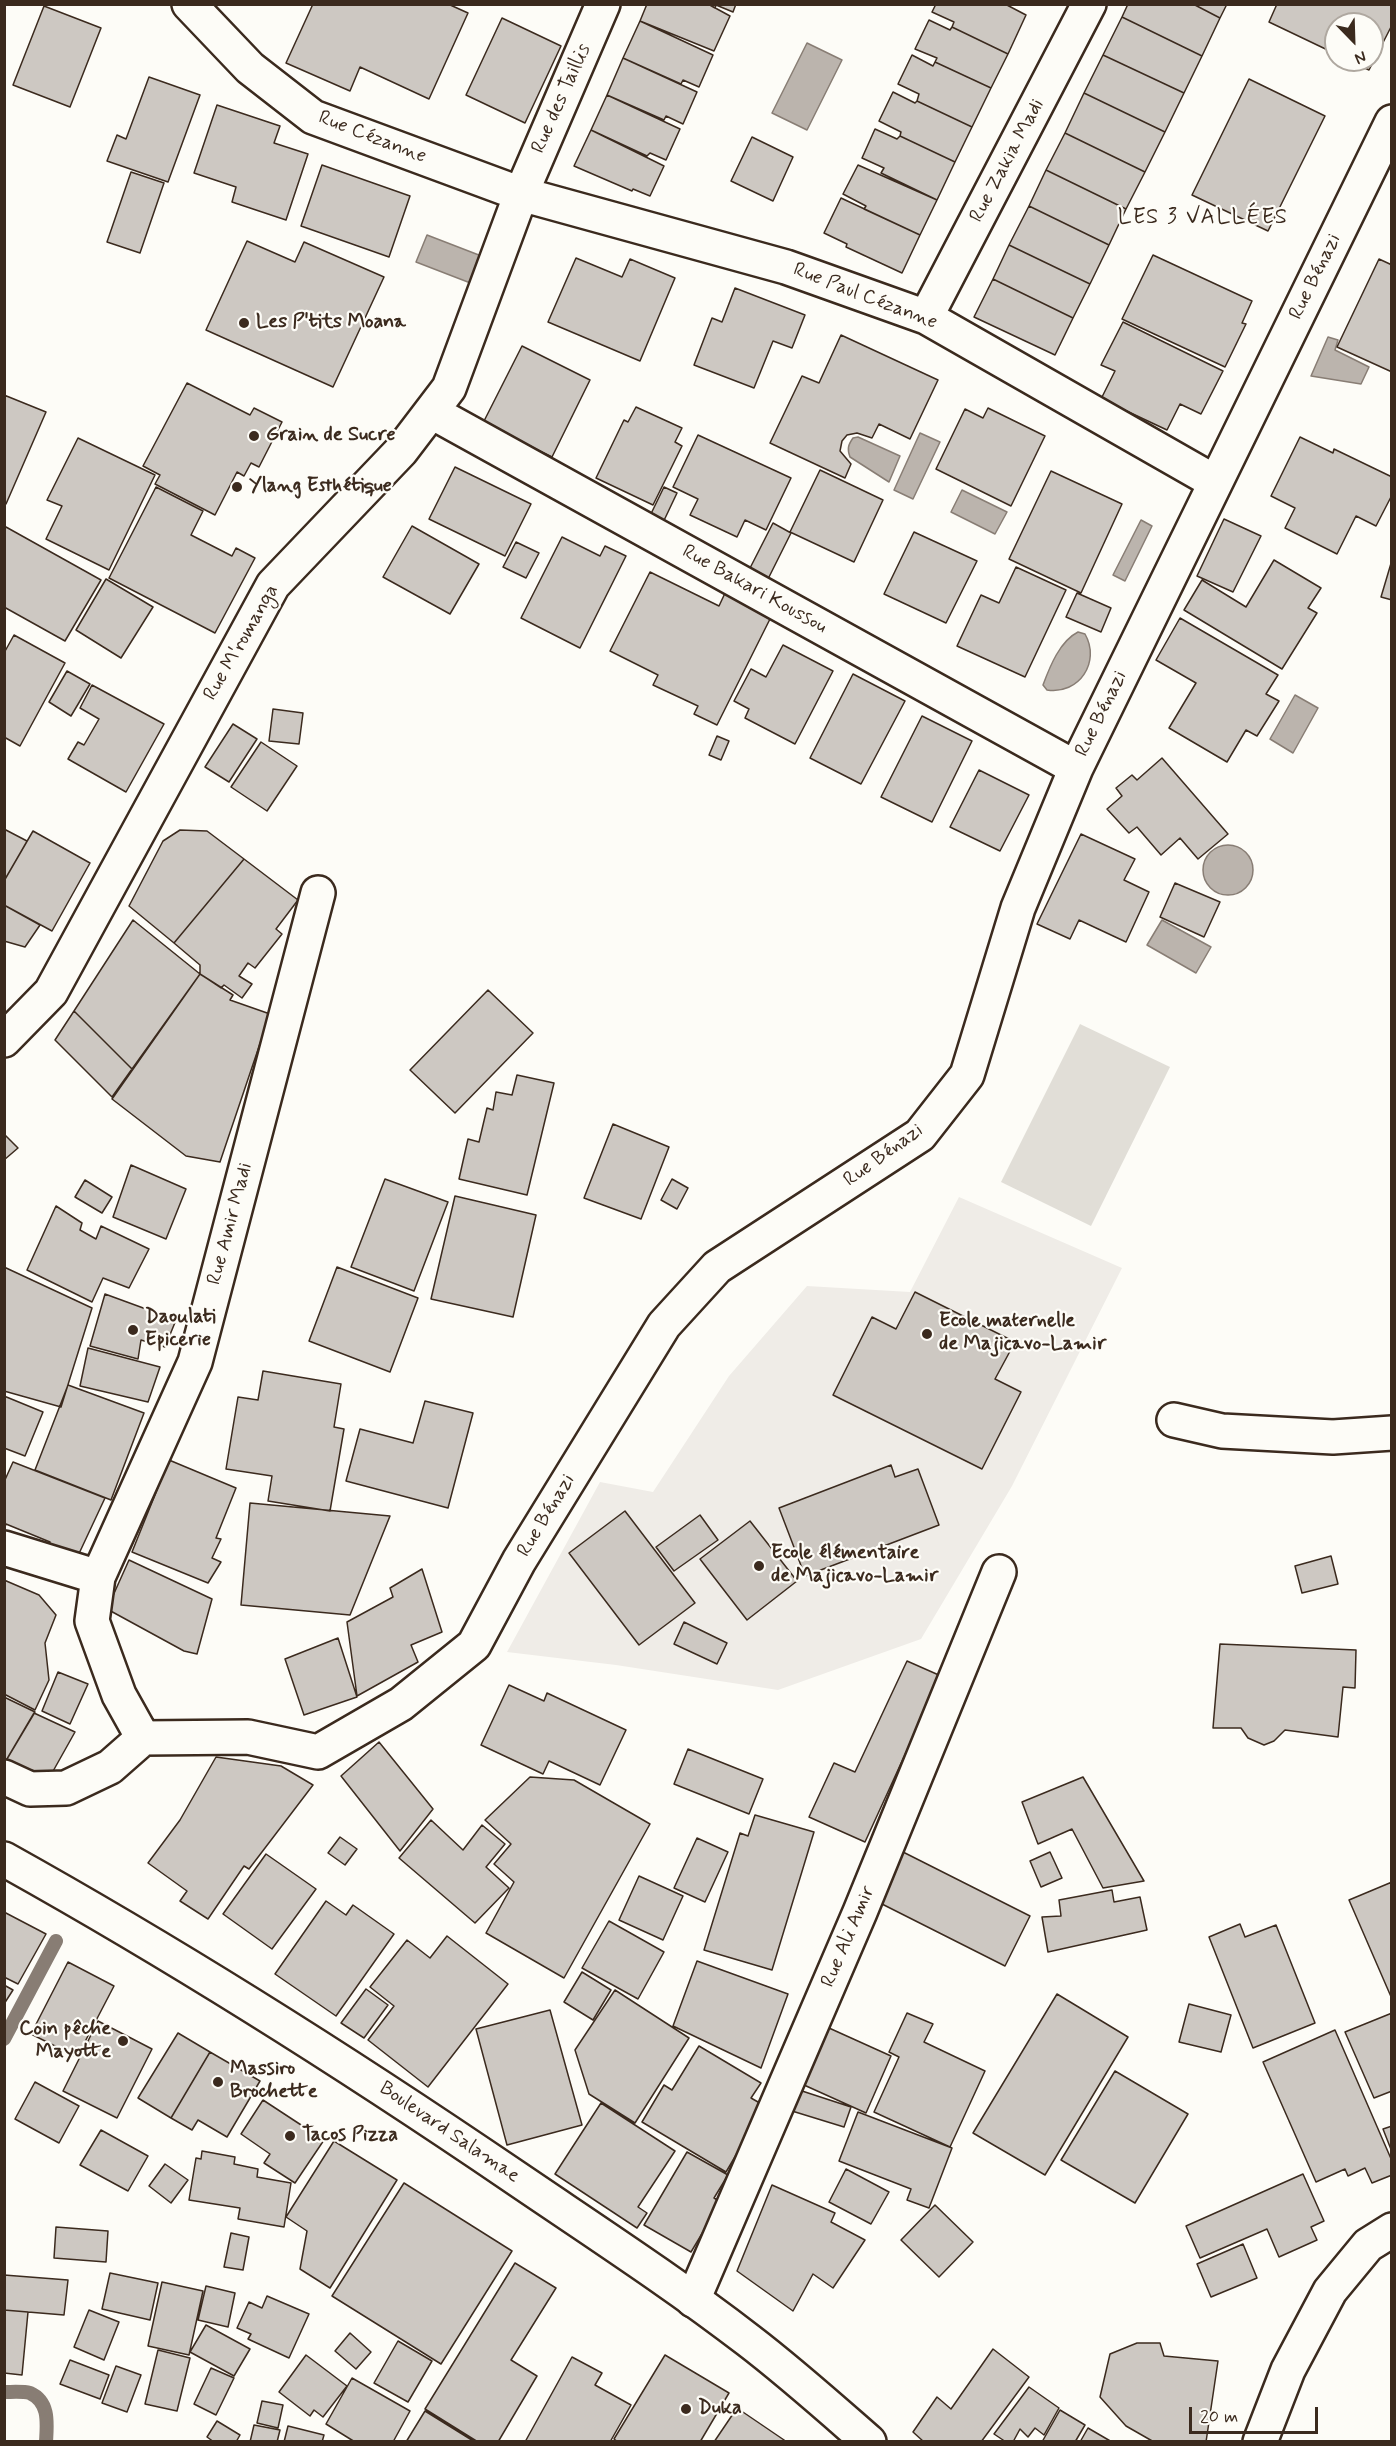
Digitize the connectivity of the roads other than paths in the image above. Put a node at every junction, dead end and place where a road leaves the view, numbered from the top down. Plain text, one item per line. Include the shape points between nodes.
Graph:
1 (603, 4) edge
2 (1089, 4) edge
3 (190, 5) edge
4 (1392, 122) edge
5 (521, 194) junction
6 (926, 317) junction
7 (432, 412) junction
8 (1215, 482) junction
9 (1076, 768) junction
10 (318, 893) dead end
11 (4, 1040) edge
12 (1174, 1420) dead end
13 (1392, 1433) edge
14 (4, 1548) edge
15 (999, 1572) dead end
16 (98, 1576) junction
17 (143, 1738) junction
18 (4, 1776) edge
19 (4, 1858) edge
20 (1392, 2230) edge
21 (693, 2300) junction
22 (869, 2442) edge
23 (1260, 2442) edge

1 - 5 street, Rue des Taillis
2 - 6 street, Rue Zakia Madi
3 - 5 street, Rue Cézanne via 250,68 313,117
4 - 8 street, Rue Bénazi
5 - 6 street, Rue Paul Cézanne via 786,267
5 - 7 street, Rue M'romanga via 449,388
6 - 8 street, Rue Paul Cézanne
7 - 9 street, Rue Bakari Koussou
7 - 11 street, Rue M'romanga via 401,451 273,585 51,992
8 - 9 street, Rue Bénazi
9 - 17 street, Rue Bénazi via 1018,908 967,1075 920,1135 717,1267 664,1325 519,1561 474,1645 401,1704 318,1752 248,1737
10 - 16 street, Rue Amir Madi via 195,1362
12 - 13 street via 1222,1431 1333,1437
14 - 16 street
15 - 21 street, Rue Ali Amir via 860,1912
16 - 17 street, Rue Amir Madi via 92,1621 119,1695
17 - 18 street via 110,1767 66,1788 30,1789
19 - 21 street, Boulevard Salamae via 315,2044
20 - 23 street via 1368,2245 1330,2291 1288,2370
21 - 22 street, Boulevard Salamae via 769,2357

